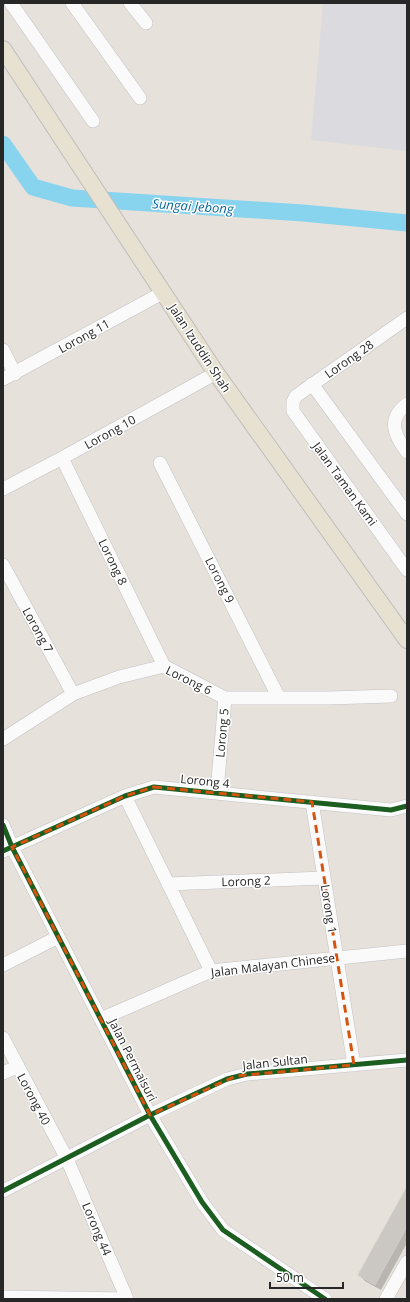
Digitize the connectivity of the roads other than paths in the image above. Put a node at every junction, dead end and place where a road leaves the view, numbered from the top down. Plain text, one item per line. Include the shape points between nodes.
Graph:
1 (72, 3) edge
2 (130, 3) edge
3 (16, 5) edge
4 (146, 23) dead end
5 (3, 49) edge
6 (140, 98) dead end
7 (93, 121) dead end
8 (164, 292) junction
9 (407, 318) edge
10 (3, 350) edge
11 (216, 373) junction
12 (15, 374) junction
13 (3, 379) edge
14 (312, 384) junction
15 (293, 402) joint
16 (407, 404) edge
17 (407, 452) edge
18 (62, 458) junction
19 (160, 463) dead end
20 (3, 489) edge
21 (407, 514) edge
22 (3, 565) edge
23 (405, 565) edge
24 (407, 640) edge
25 (164, 666) junction
26 (73, 694) junction
27 (390, 696) dead end
28 (225, 698) junction
29 (279, 698) junction
30 (3, 739) edge
31 (217, 792) junction
32 (125, 796) junction
33 (312, 802) junction
34 (407, 806) edge
35 (3, 825) edge
36 (8, 849) edge
37 (324, 878) junction
38 (168, 884) junction
39 (58, 937) junction
40 (407, 951) edge
41 (337, 958) junction
42 (3, 965) edge
43 (211, 971) junction
44 (101, 1019) junction
45 (3, 1038) edge
46 (407, 1060) edge
47 (354, 1064) junction
48 (17, 1067) junction
49 (3, 1073) edge
50 (150, 1115) junction
51 (67, 1159) junction
52 (3, 1191) edge
53 (407, 1264) edge
54 (3, 1297) edge
55 (77, 1299) edge
56 (127, 1299) edge
57 (325, 1299) edge
58 (386, 1299) edge

1 - 6 street
2 - 4 street
3 - 7 street
5 - 8 main road, Jalan Izuddin Shah
8 - 11 main road, Jalan Izuddin Shah
8 - 12 street, Lorong 11
9 - 14 street, Lorong 28
10 - 12 street
11 - 18 street, Lorong 10
11 - 24 main road, Jalan Izuddin Shah
12 - 13 street, Lorong 11
14 - 15 street, Lorong 28 via 296,396
14 - 21 street
15 - 23 street, Jalan Taman Kami via 293,411
16 - 17 street via 397,413 394,421 395,433
18 - 20 street, Lorong 10
18 - 25 street, Lorong 8
19 - 29 street, Lorong 9
22 - 26 street, Lorong 7
25 - 26 street, Lorong 6 via 119,677
25 - 28 street, Lorong 6
26 - 30 street, Lorong 6
27 - 29 street, Lorong 6
28 - 29 street, Lorong 6
28 - 31 street, Lorong 5
31 - 32 street, Lorong 4 via 161,786
31 - 33 street, Lorong 4
32 - 36 street, Lorong 4
32 - 38 street
33 - 34 street, Lorong 4 via 391,810
33 - 37 street, Lorong 1
35 - 36 street, Jalan Permaisuri
36 - 39 street, Jalan Permaisuri
37 - 38 street, Lorong 2
37 - 41 street, Lorong 1
38 - 43 street
39 - 42 street
39 - 44 street, Jalan Permaisuri
40 - 41 street, Jalan Malayan Chinese
41 - 43 street, Jalan Malayan Chinese
41 - 47 street, Lorong 1
43 - 44 street, Jalan Malayan Chinese
44 - 50 street, Jalan Permaisuri
45 - 48 street, Lorong 40
46 - 47 street, Jalan Sultan
47 - 50 street, Jalan Sultan via 236,1076
48 - 49 street
48 - 51 street, Lorong 40
50 - 51 street, Jalan Sultan
50 - 57 street, Jalan Permaisuri via 202,1202 222,1230
51 - 52 street, Jalan Sultan
51 - 56 street, Lorong 44
53 - 58 street
54 - 55 street
55 - 56 street

